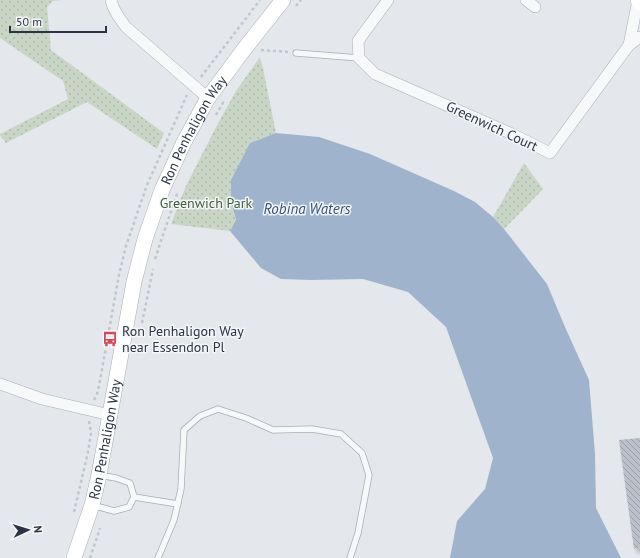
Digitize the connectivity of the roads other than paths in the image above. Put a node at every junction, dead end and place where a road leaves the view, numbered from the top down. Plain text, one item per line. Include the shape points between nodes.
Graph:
1 (111, 0) edge
2 (388, 0) edge
3 (638, 0) edge
4 (640, 3) edge
5 (287, 6) edge
6 (640, 37) edge
7 (629, 45) junction
8 (296, 53) road end
9 (359, 58) junction
10 (208, 98) junction
11 (0, 384) edge
12 (110, 415) junction
13 (99, 475) junction
14 (134, 497) junction
15 (178, 504) junction
16 (92, 505) junction
17 (74, 558) edge
18 (158, 558) edge
19 (350, 558) edge

1 - 10 street via 126,28
2 - 9 street via 358,41
3 - 4 street
3 - 7 street, Greenwich Court
5 - 10 street, Ron Penhaligon Way via 245,48
6 - 7 street, Greenwich Court
7 - 9 street, Greenwich Court via 550,153 375,74
8 - 9 lane
10 - 12 street, Ron Penhaligon Way via 162,190 145,239 134,282
11 - 12 street via 42,399
12 - 13 street, Ron Penhaligon Way
13 - 14 lane via 130,483
13 - 16 street, Ron Penhaligon Way
14 - 15 lane
14 - 16 lane via 129,507 114,511
15 - 18 lane
15 - 19 lane via 184,430 200,416 218,409 272,430 312,429 340,434 362,453 369,475 358,533
16 - 17 street, Ron Penhaligon Way

